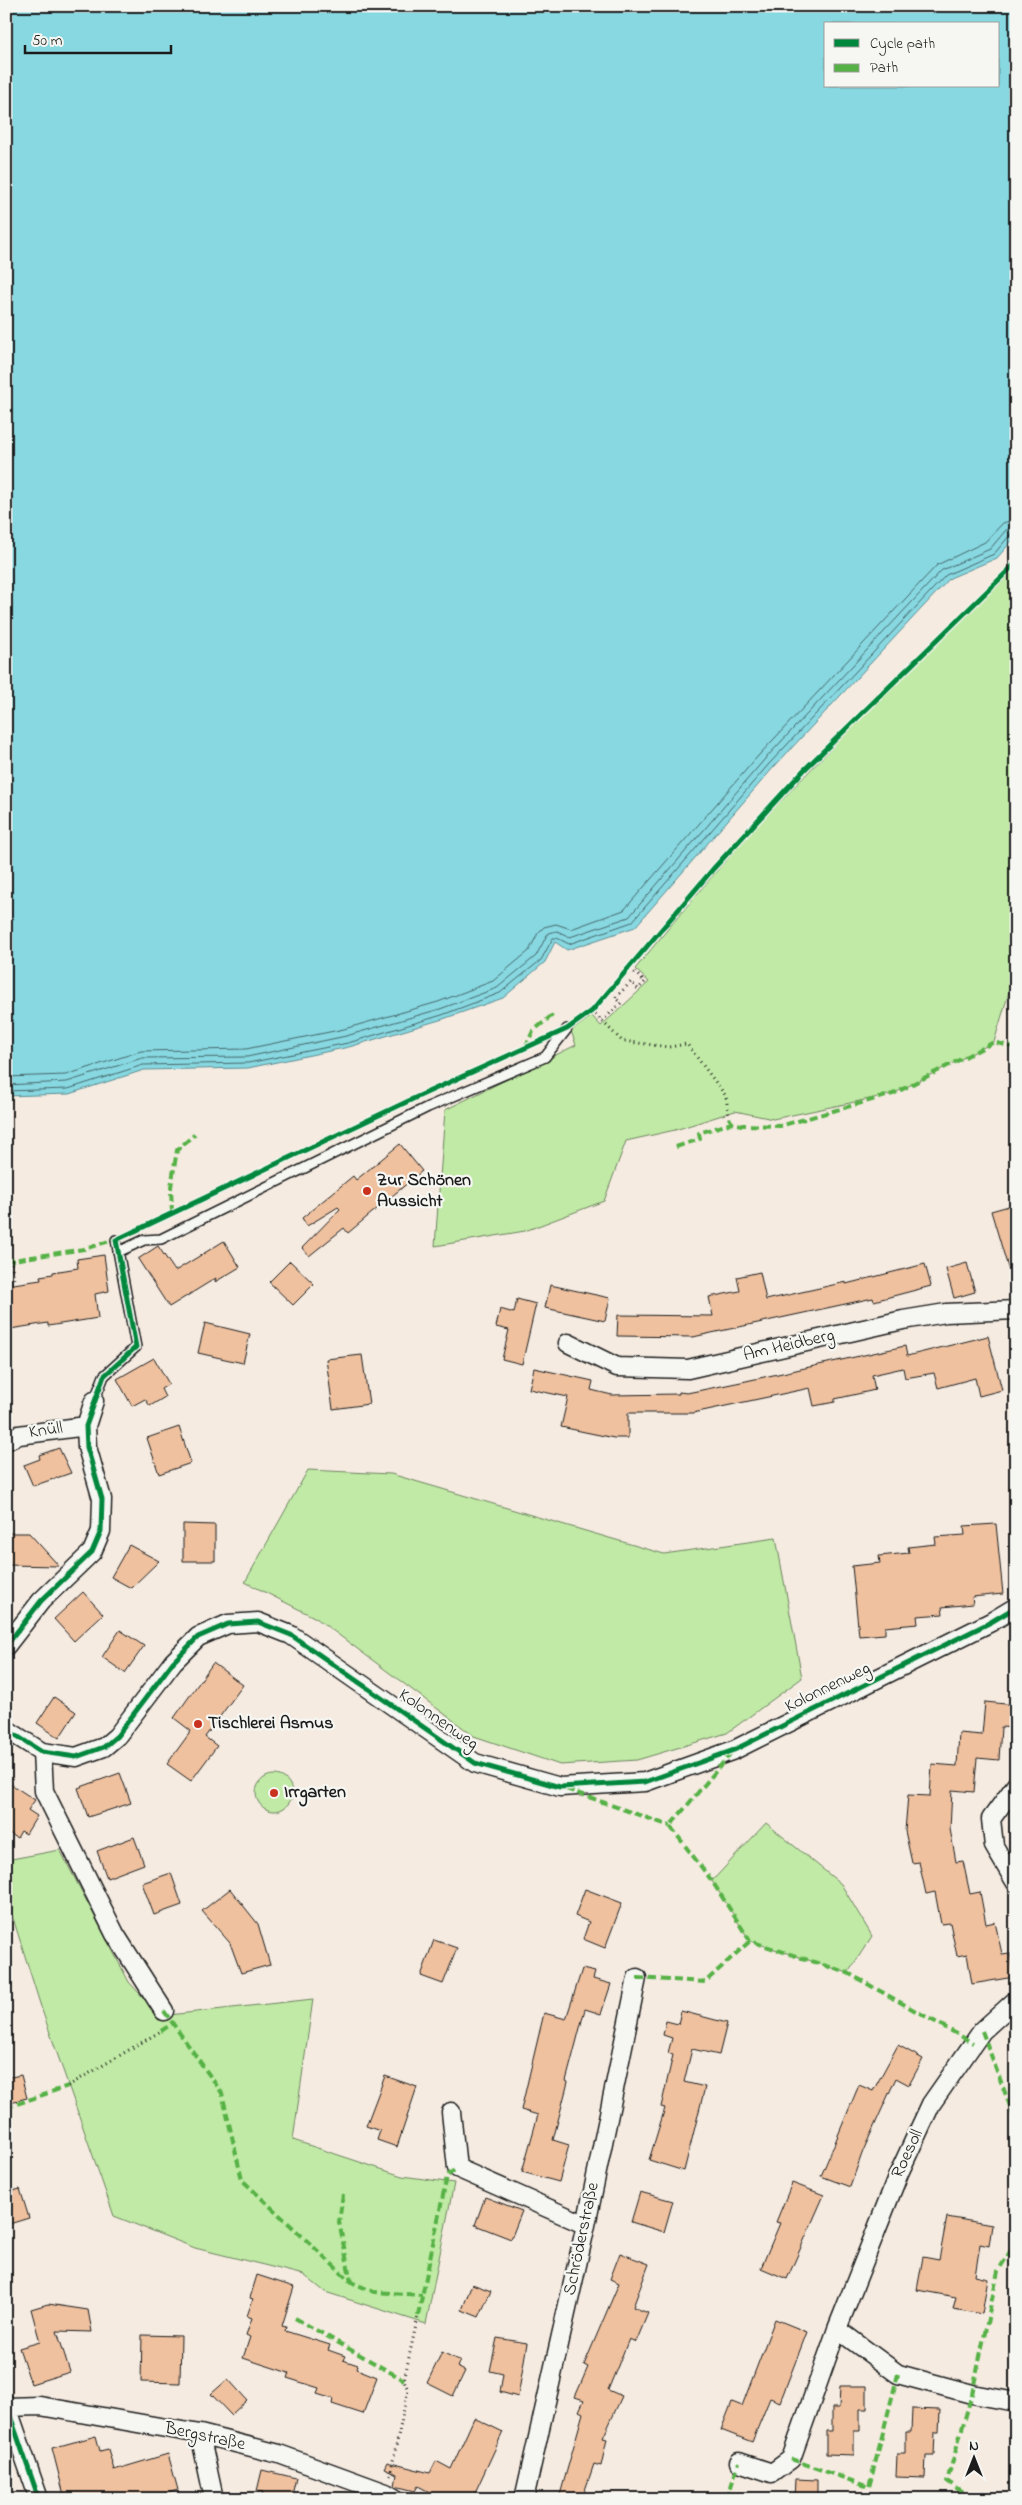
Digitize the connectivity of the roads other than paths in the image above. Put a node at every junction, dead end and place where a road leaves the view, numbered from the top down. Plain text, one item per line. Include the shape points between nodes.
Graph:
1 (567, 1029) dead end
2 (116, 1240) dead end
3 (118, 1252) junction
4 (1016, 1310) edge
5 (568, 1342) dead end
6 (94, 1401) joint
7 (86, 1426) junction
8 (6, 1440) edge
9 (1016, 1607) edge
10 (6, 1646) edge
11 (6, 1729) edge
12 (42, 1752) junction
13 (1016, 1785) edge
14 (1016, 1883) edge
15 (637, 1978) dead end
16 (1016, 2000) edge
17 (164, 2011) dead end
18 (451, 2112) dead end
19 (586, 2225) junction
20 (837, 2329) junction
21 (1016, 2402) edge
22 (7, 2406) edge
23 (200, 2434) junction
24 (739, 2462) dead end
25 (391, 2496) edge
26 (39, 2499) edge
27 (214, 2499) edge
28 (524, 2499) edge

1 - 3 lane via 545,1056 428,1107 161,1239 144,1240
2 - 3 lane
3 - 6 lane via 136,1347 104,1376
4 - 5 street, Am Heidberg via 946,1313 903,1320 688,1368 618,1367
6 - 7 street
7 - 8 street, Knüll via 19,1435
7 - 10 street via 87,1447 102,1499 102,1531 92,1552 41,1600
9 - 12 street, Kolonnenweg via 734,1750 645,1782 560,1787 475,1763 291,1635 258,1622 228,1624 198,1637 173,1662 117,1736 104,1747 76,1757
11 - 12 street, Kolonnenweg
12 - 17 street via 44,1790 115,1934
13 - 14 street via 991,1819 994,1846
15 - 19 street, Schröderstraße
16 - 20 street, Roesoll via 982,2031 932,2104 899,2173
18 - 19 street via 457,2168
19 - 28 street, Schröderstraße
20 - 21 street via 898,2374
20 - 24 street, Roesoll via 791,2458 772,2474
22 - 23 street, Bergstraße via 40,2406
22 - 26 street
23 - 25 street, Bergstraße via 279,2454
23 - 27 street

